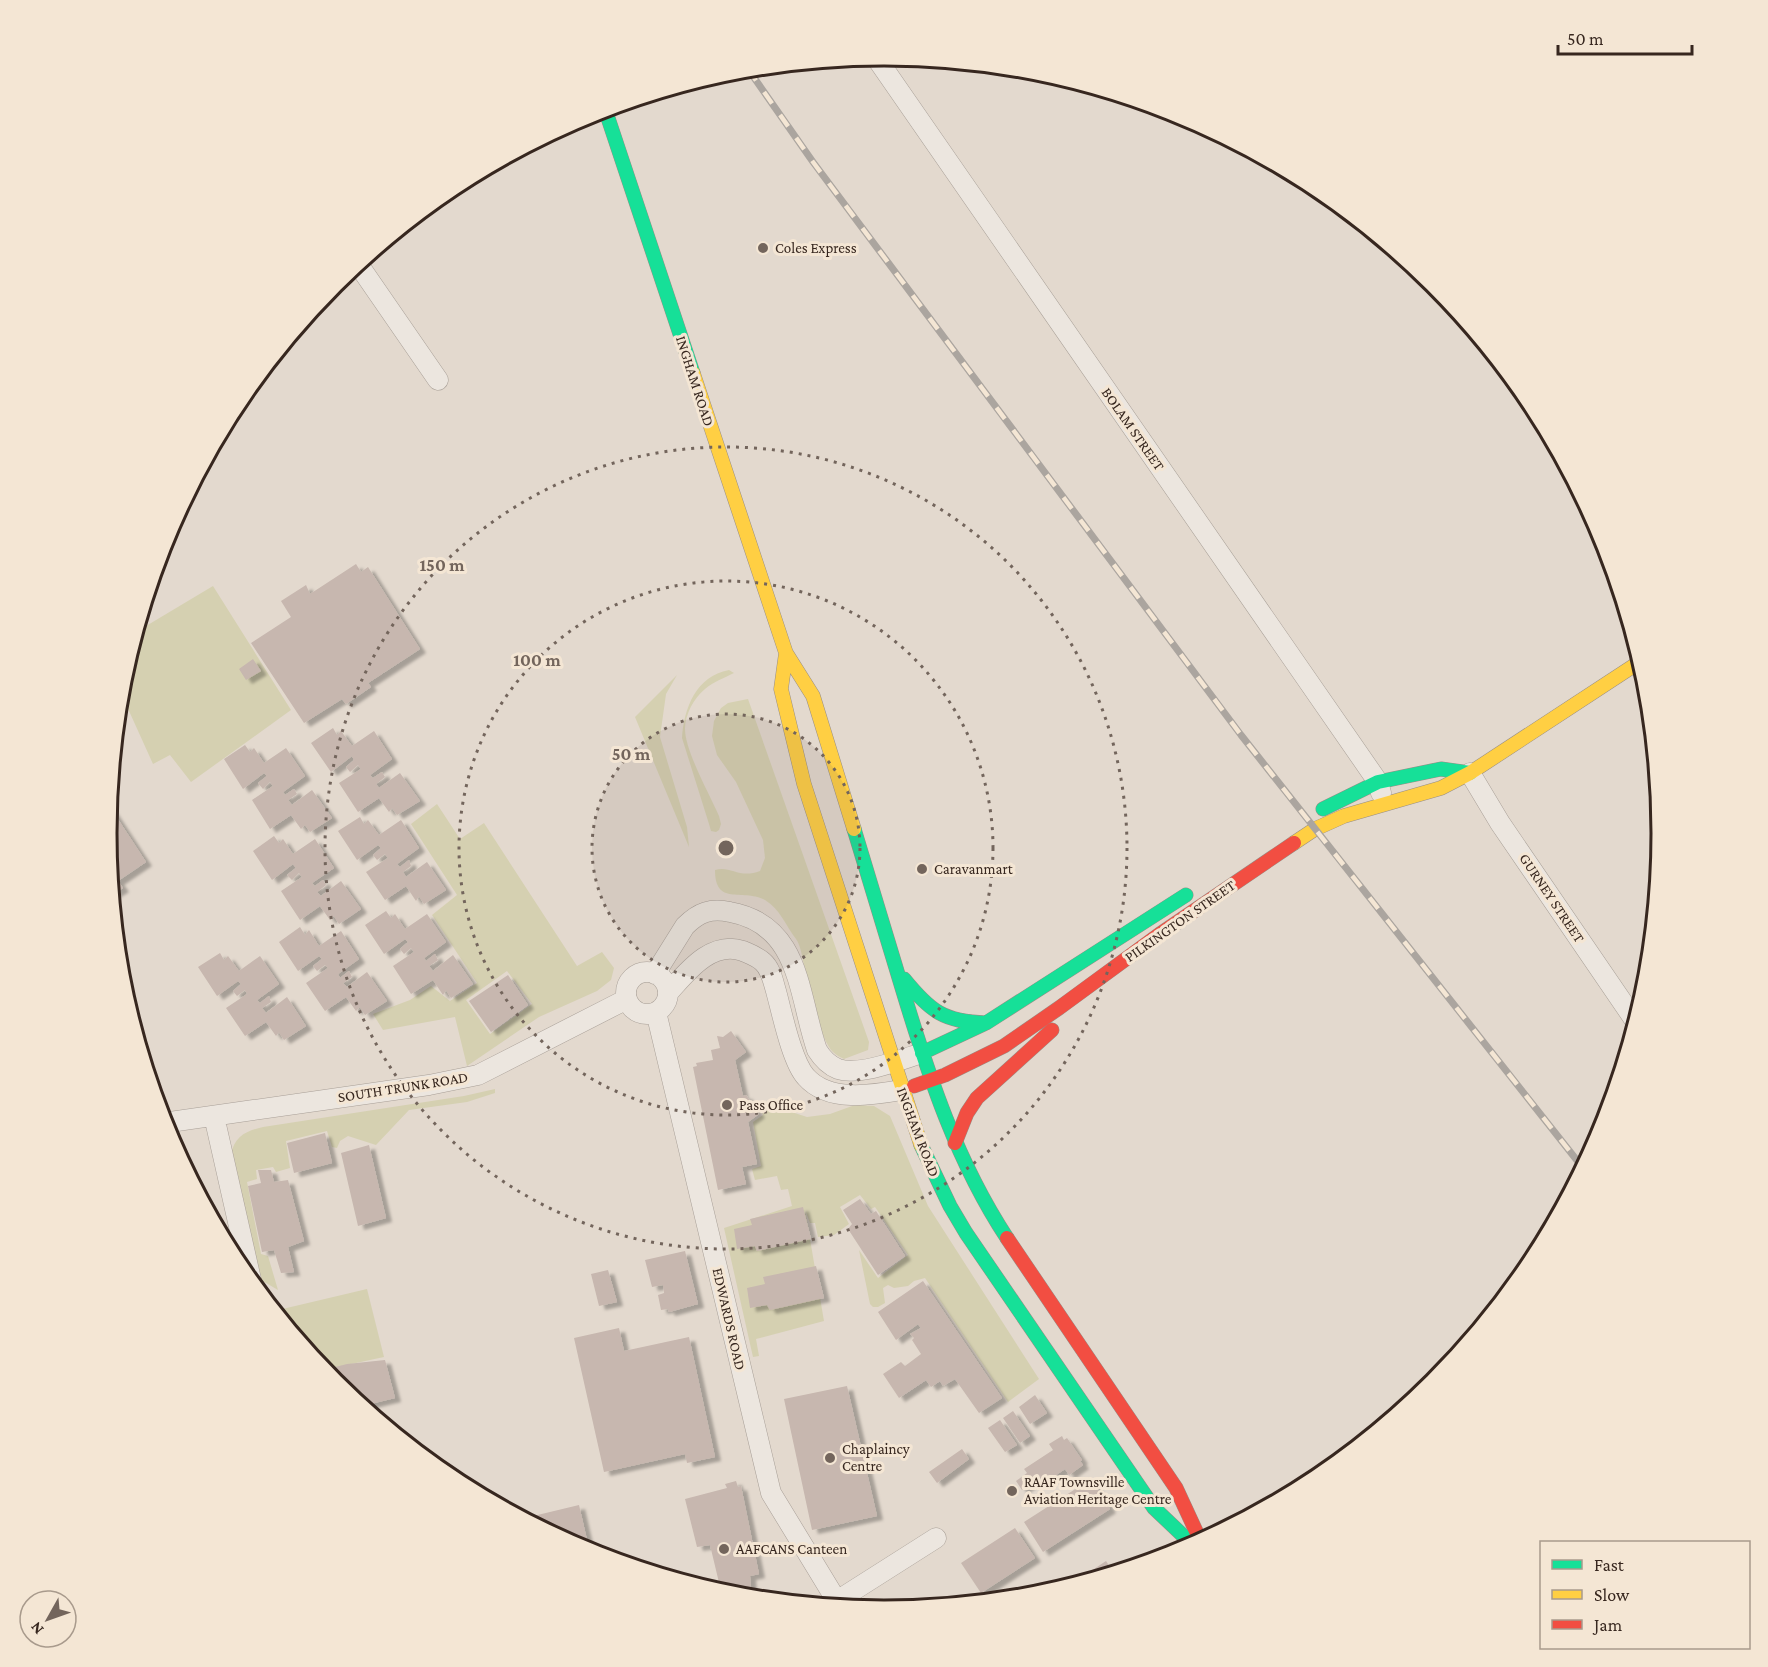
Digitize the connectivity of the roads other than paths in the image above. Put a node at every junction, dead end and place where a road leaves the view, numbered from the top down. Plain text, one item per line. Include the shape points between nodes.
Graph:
1 (882, 66) edge
2 (608, 118) edge
3 (363, 271) edge
4 (438, 380) dead end
5 (786, 652) junction
6 (1633, 666) edge
7 (1470, 773) junction
8 (1378, 782) junction
9 (1384, 804) junction
10 (1306, 818) dead end
11 (1196, 888) dead end
12 (1153, 939) junction
13 (894, 966) junction
14 (655, 974) junction
15 (668, 993) junction
16 (627, 999) junction
17 (656, 1012) junction
18 (1630, 1013) edge
19 (986, 1023) junction
20 (922, 1053) junction
21 (893, 1063) junction
22 (931, 1081) junction
23 (902, 1090) junction
24 (214, 1116) junction
25 (173, 1122) edge
26 (955, 1143) junction
27 (247, 1261) edge
28 (1197, 1534) edge
29 (936, 1538) dead end
30 (1187, 1539) edge
31 (830, 1599) edge
32 (840, 1599) edge

1 - 8 street, BOLAM STREET
2 - 5 main road, INGHAM ROAD
3 - 4 street
5 - 13 main road, INGHAM ROAD via 813,696
5 - 21 main road, INGHAM ROAD via 781,689 804,783
6 - 7 main road, PILKINGTON STREET
7 - 8 main road via 1441,769
7 - 9 main road, PILKINGTON STREET via 1441,788
7 - 18 street, GURNEY STREET
8 - 9 street, BOLAM STREET
8 - 10 main road
9 - 12 main road, PILKINGTON STREET via 1315,829
11 - 19 main road, PILKINGTON STREET
12 - 22 main road, PILKINGTON STREET via 1005,1046
12 - 26 main road via 977,1098
13 - 19 main road via 931,1010 956,1021
13 - 20 main road, INGHAM ROAD
14 - 15 street
14 - 16 street via 641,973 630,980
14 - 21 street, PILKINGTON STREET via 685,926 700,913 711,909 753,918 776,935 787,950 811,1033 824,1060 845,1070
15 - 17 street
15 - 23 street via 704,957 717,950 739,950 754,956 763,961 772,976 798,1065 806,1078 837,1093 855,1096
16 - 17 street via 635,1011
16 - 24 street, SOUTH TRUNK ROAD via 478,1075
17 - 31 street, EDWARDS ROAD via 771,1493
19 - 20 main road, PILKINGTON STREET
20 - 21 street, PILKINGTON STREET
20 - 22 main road, INGHAM ROAD
21 - 23 main road, INGHAM ROAD
22 - 23 main road, PILKINGTON STREET
22 - 26 main road, INGHAM ROAD
23 - 30 main road, INGHAM ROAD via 928,1162 966,1233 1154,1508
24 - 25 street, SOUTH TRUNK ROAD
24 - 27 street
26 - 28 main road, INGHAM ROAD via 1005,1234 1176,1488
29 - 32 street

